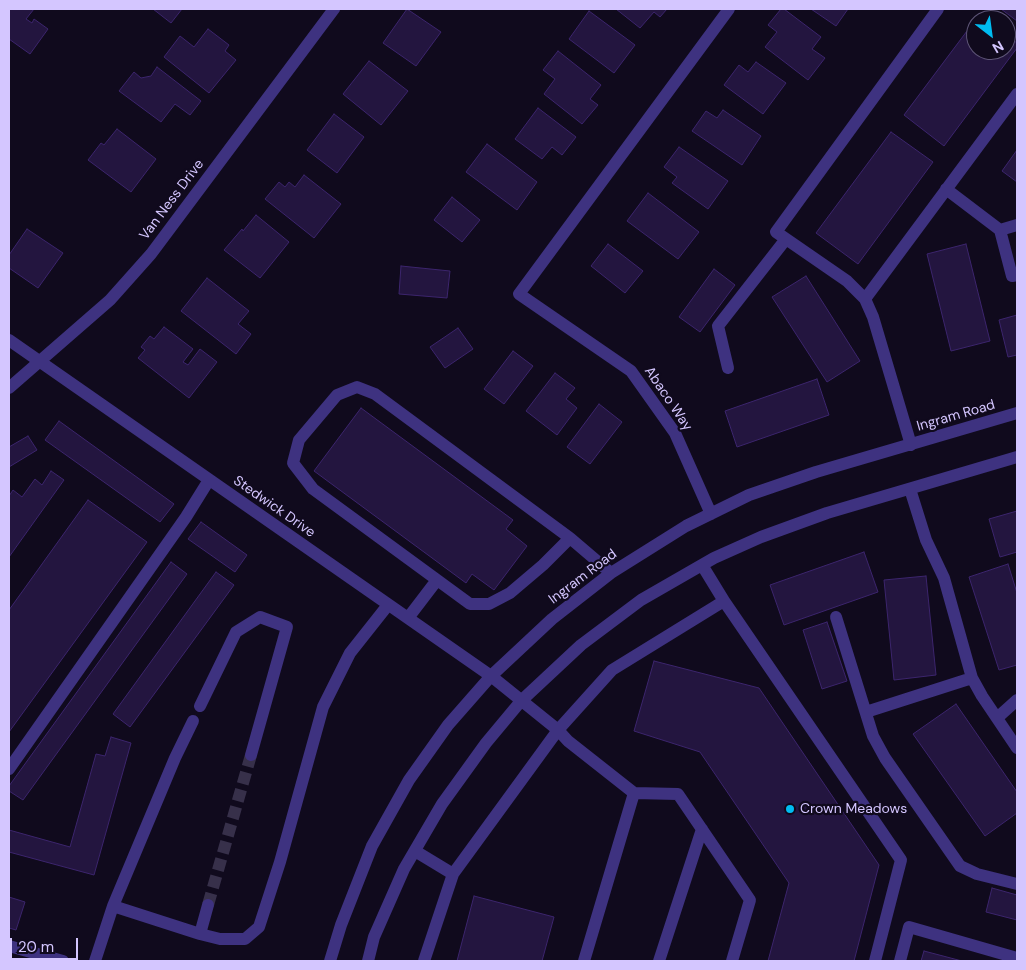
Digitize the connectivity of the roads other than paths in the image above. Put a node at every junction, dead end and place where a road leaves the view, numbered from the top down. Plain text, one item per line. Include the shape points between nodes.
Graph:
1 (334, 9) edge
2 (729, 9) edge
3 (938, 9) edge
4 (1017, 94) edge
5 (946, 189) junction
6 (1017, 225) edge
7 (1000, 230) junction
8 (786, 239) junction
9 (1017, 275) edge
10 (865, 298) junction
11 (9, 340) edge
12 (39, 362) junction
13 (728, 368) dead end
14 (9, 388) edge
15 (1017, 414) edge
16 (910, 444) junction
17 (1017, 457) edge
18 (209, 480) junction
19 (910, 489) junction
20 (711, 514) junction
21 (570, 538) junction
22 (702, 565) junction
23 (611, 572) junction
24 (437, 580) junction
25 (724, 601) junction
26 (388, 605) junction
27 (836, 616) dead end
28 (408, 618) junction
29 (491, 676) junction
30 (972, 678) junction
31 (1017, 700) edge
32 (520, 701) junction
33 (200, 706) dead end
34 (866, 712) junction
35 (997, 718) junction
36 (193, 721) dead end
37 (558, 730) junction
38 (1017, 748) edge
39 (250, 755) tunnel mouth
40 (9, 769) edge
41 (634, 793) junction
42 (702, 829) junction
43 (415, 851) junction
44 (453, 874) junction
45 (1017, 884) edge
46 (208, 904) tunnel mouth
47 (113, 906) junction
48 (200, 934) junction
49 (9, 946) edge
50 (1017, 958) edge
51 (62, 961) edge
52 (95, 961) edge
53 (330, 961) edge
54 (368, 961) edge
55 (424, 961) edge
56 (584, 961) edge
57 (659, 961) edge
58 (732, 961) edge
59 (875, 961) edge
60 (900, 961) edge

1 - 12 street, Van Ness Drive via 151,254 110,300
2 - 20 street, Abaco Way via 519,294 631,371 675,432
3 - 8 street via 776,232
4 - 5 street
5 - 7 street
5 - 10 street
6 - 7 street
7 - 9 street via 1012,276
8 - 10 street via 847,281
8 - 13 street via 718,326
10 - 16 street
11 - 12 street, Stedwick Drive
12 - 14 street, Van Ness Drive
12 - 18 street, Stedwick Drive
15 - 16 street, Ingram Road
16 - 20 street, Ingram Road via 748,495
17 - 19 street
18 - 26 street, Stedwick Drive
18 - 40 street
19 - 22 street via 760,537
19 - 30 street via 926,540 944,578
20 - 23 street, Ingram Road
21 - 23 street
21 - 24 street via 510,593 489,604 470,604
21 - 24 street via 375,394 356,387 337,394 299,440 293,464 312,489
22 - 25 street
22 - 32 street via 641,600 581,645
23 - 29 street, Ingram Road via 552,619
24 - 28 street
25 - 37 street via 612,670
25 - 59 street via 901,860
26 - 28 street, Stedwick Drive
26 - 48 street via 350,653 323,707 259,927 245,939 220,939
27 - 34 street
28 - 29 street, Stedwick Drive
29 - 32 street, Stedwick Drive
29 - 53 street, Ingram Road via 448,725 409,780 372,846
30 - 34 street
30 - 35 street
31 - 35 street
32 - 37 street, Stedwick Drive
32 - 43 street via 442,804
33 - 39 street via 236,632 260,617 286,627
34 - 45 street via 873,736 885,758 960,866 977,874
35 - 38 street
36 - 47 street
37 - 41 street, Stedwick Drive
37 - 44 street
41 - 42 street via 678,794
41 - 56 street
42 - 57 street
42 - 58 street via 750,900
43 - 44 street
43 - 54 street via 374,938
44 - 55 street
46 - 48 street
47 - 48 street
47 - 52 street
49 - 51 street
50 - 60 street via 909,927

